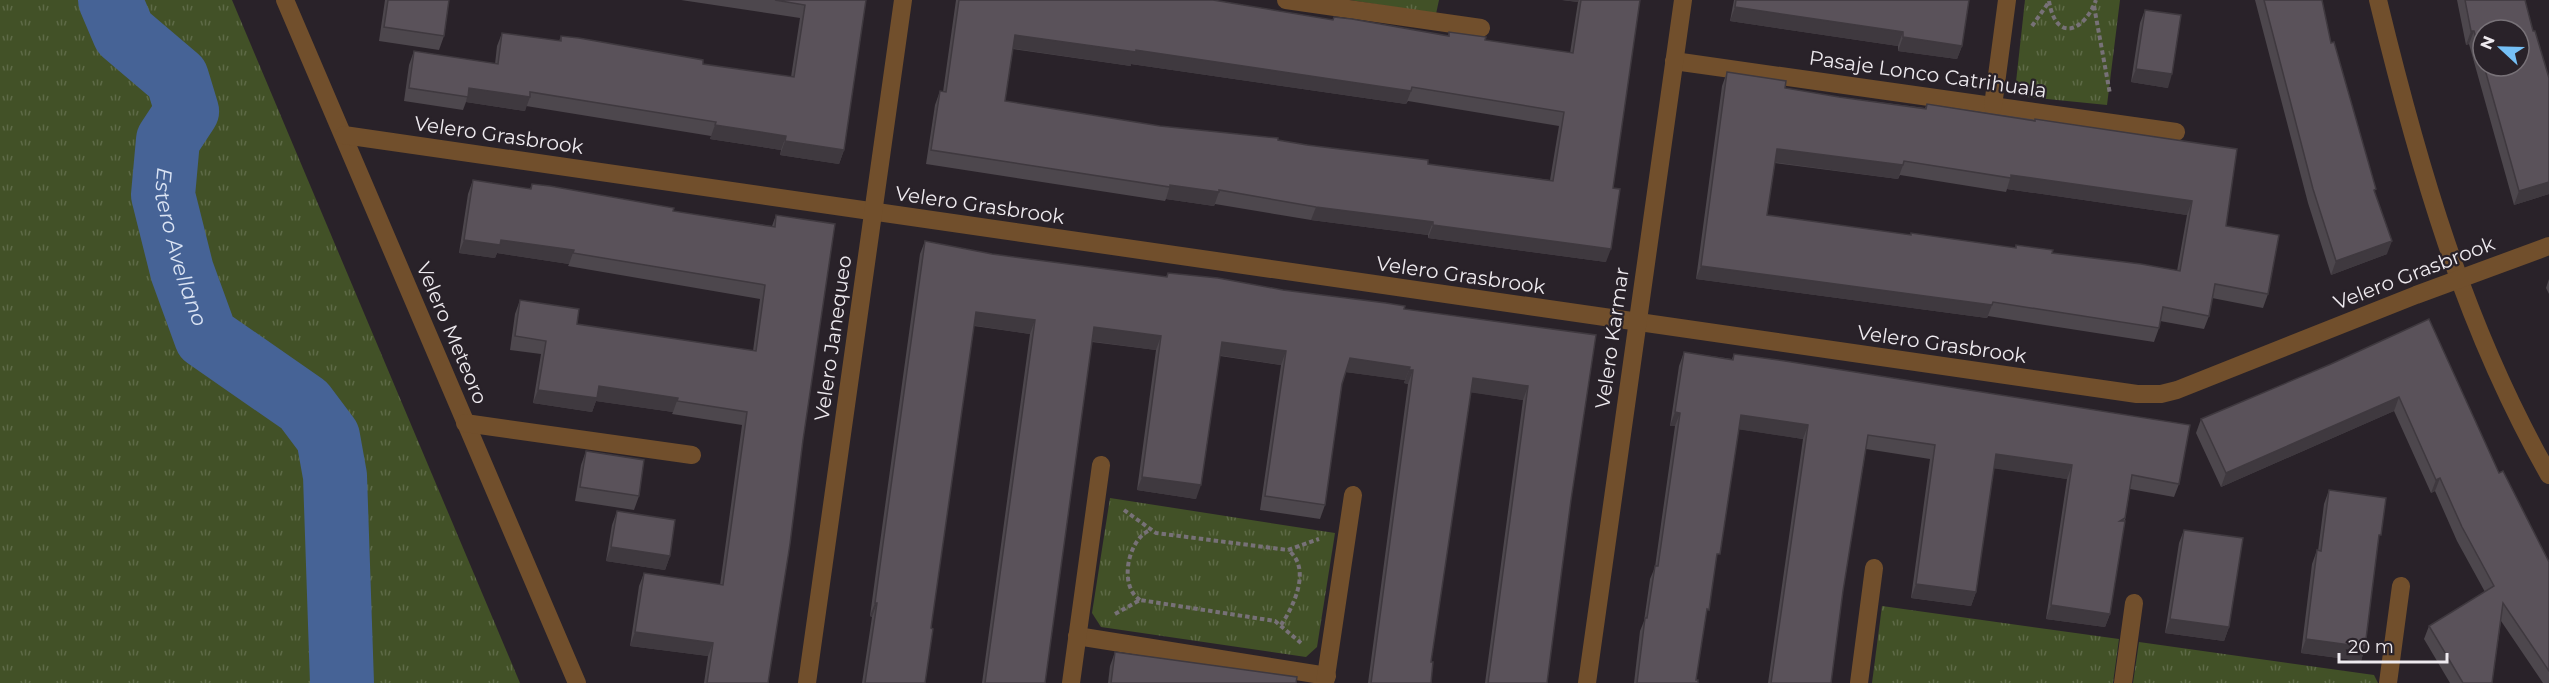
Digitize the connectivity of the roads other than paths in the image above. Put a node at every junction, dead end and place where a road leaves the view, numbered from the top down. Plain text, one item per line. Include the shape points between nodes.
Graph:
1 (285, 0) edge
2 (903, 0) edge
3 (1286, 0) edge
4 (1683, 0) edge
5 (2007, 0) edge
6 (2379, 0) edge
7 (1313, 2) edge
8 (1481, 28) dead end
9 (1674, 60) junction
10 (1993, 106) junction
11 (2176, 132) dead end
12 (344, 135) junction
13 (873, 212) junction
14 (2549, 246) edge
15 (2458, 279) junction
16 (1637, 323) junction
17 (465, 423) junction
18 (692, 456) dead end
19 (1101, 465) dead end
20 (2549, 475) edge
21 (1353, 495) dead end
22 (1874, 568) dead end
23 (2402, 586) dead end
24 (2134, 603) dead end
25 (1077, 636) junction
26 (1327, 674) edge
27 (577, 683) edge
28 (807, 683) edge
29 (1071, 683) edge
30 (1587, 683) edge
31 (1859, 683) edge
32 (2123, 683) edge
33 (2388, 683) edge

1 - 12 street, Velero Meteoro
2 - 13 street, Velero Janequeo
3 - 7 street
4 - 9 street, Velero Karmar
5 - 10 street
6 - 15 street via 2425,180
7 - 8 street
9 - 10 street, Pasaje Lonco Catrihuala
9 - 16 street, Velero Karmar
10 - 11 street, Pasaje Lonco Catrihuala
12 - 13 street, Velero Grasbrook
12 - 17 street, Velero Meteoro
13 - 16 street, Velero Grasbrook
13 - 28 street, Velero Janequeo
14 - 15 street, Velero Grasbrook
15 - 16 street, Velero Grasbrook via 2161,394 2137,394
15 - 20 street via 2496,368
16 - 30 street, Velero Karmar
17 - 18 street
17 - 27 street, Velero Meteoro
19 - 25 street
21 - 26 street
22 - 31 street
23 - 33 street
24 - 32 street
25 - 26 street
25 - 29 street

